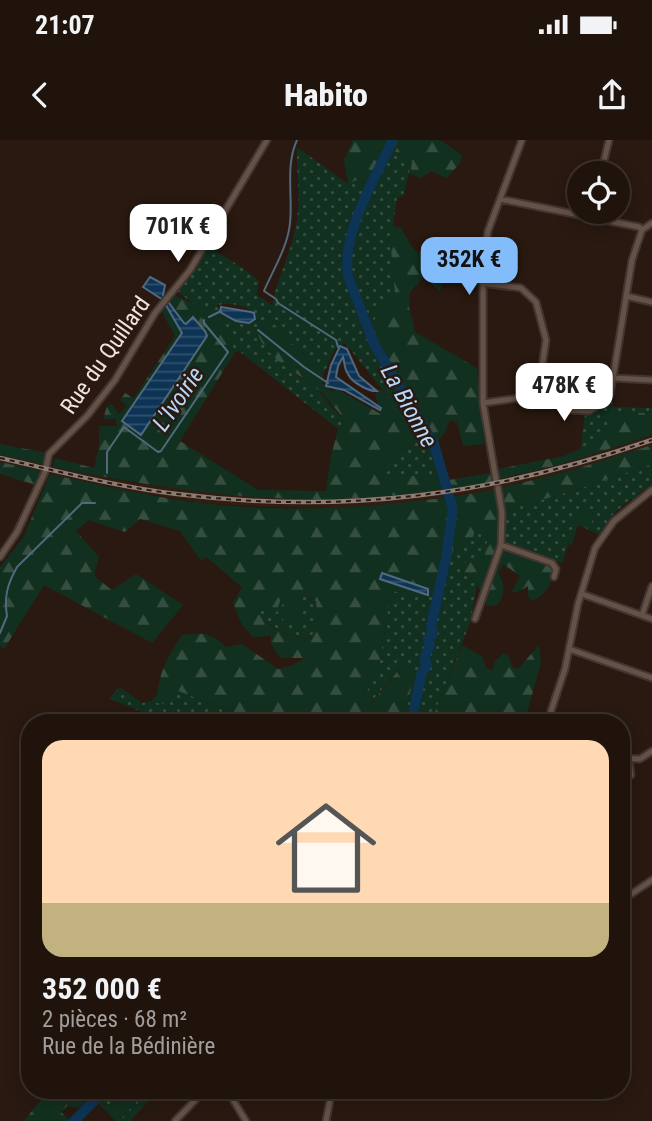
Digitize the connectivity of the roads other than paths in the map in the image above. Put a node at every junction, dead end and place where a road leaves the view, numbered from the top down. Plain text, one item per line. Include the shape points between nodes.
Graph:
1 (267, 140) edge
2 (522, 140) edge
3 (609, 140) edge
4 (604, 161) edge
5 (500, 199) junction
6 (652, 223) edge
7 (642, 229) junction
8 (482, 284) junction
9 (626, 296) junction
10 (652, 302) edge
11 (613, 378) junction
12 (652, 380) edge
13 (541, 395) junction
14 (483, 403) junction
15 (496, 480) dead end
16 (498, 488) dead end
17 (652, 490) edge
18 (501, 545) junction
19 (0, 557) edge
20 (554, 577) dead end
21 (652, 586) edge
22 (582, 594) junction
23 (642, 615) junction
24 (475, 619) dead end
25 (652, 619) edge
26 (569, 649) junction
27 (652, 678) edge
28 (552, 714) edge
29 (652, 751) edge
30 (630, 760) edge
31 (630, 768) edge
32 (631, 775) dead end
33 (652, 880) edge
34 (630, 895) edge
35 (196, 1099) edge
36 (233, 1099) edge
37 (331, 1099) edge
38 (175, 1121) edge
39 (246, 1121) edge
40 (326, 1121) edge

1 - 19 street, Rue du Quillard via 190,270 163,303 100,401 50,454 17,532
2 - 5 street
3 - 4 street
5 - 7 street
5 - 8 street via 485,240
6 - 7 street
7 - 9 street
8 - 13 street via 521,288 537,302 546,340
8 - 14 street
9 - 10 street
9 - 11 street
11 - 12 street
11 - 13 street via 610,394 589,411 569,411
13 - 14 street
14 - 15 street
16 - 18 street
17 - 22 street via 623,512 602,537
18 - 20 street via 552,563
18 - 24 street
21 - 23 street
22 - 23 street
22 - 26 street
23 - 25 street
26 - 27 street
26 - 28 street
29 - 30 street
31 - 32 street
33 - 34 street
35 - 38 street
36 - 39 street
37 - 40 street

